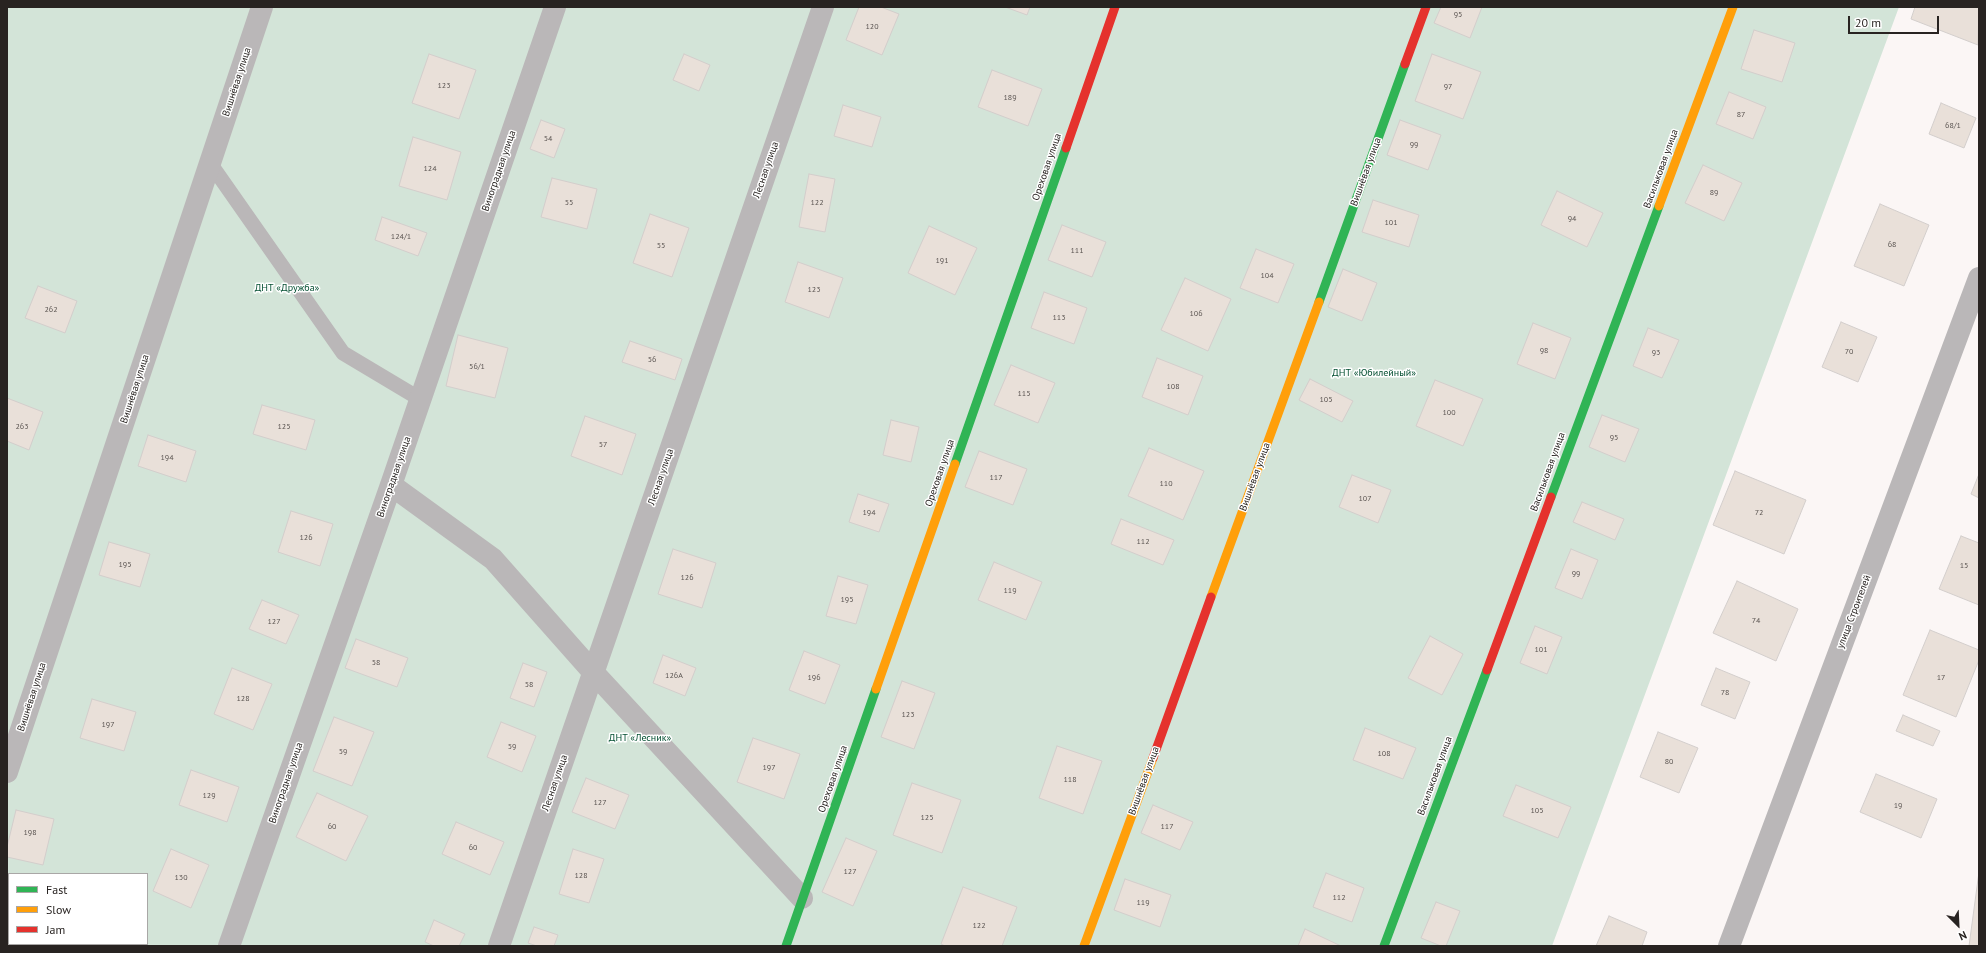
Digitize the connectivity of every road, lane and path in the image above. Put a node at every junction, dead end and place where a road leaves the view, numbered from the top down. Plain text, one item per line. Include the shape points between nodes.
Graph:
1 (262, 7) edge
2 (555, 7) edge
3 (823, 7) edge
4 (1115, 7) edge
5 (1426, 7) edge
6 (1733, 7) edge
7 (210, 163) junction
8 (1979, 278) edge
9 (420, 399) junction
10 (391, 485) junction
11 (594, 672) junction
12 (7, 772) edge
13 (802, 898) junction
14 (228, 946) edge
15 (499, 946) edge
16 (786, 946) edge
17 (1084, 946) edge
18 (1384, 946) edge
19 (1729, 946) edge

1 - 7 street, Вишнёвая улица
2 - 9 street, Виноградная улица
3 - 11 street, Лесная улица
4 - 13 street, Ореховая улица
5 - 17 street, Вишнёвая улица
6 - 18 street, Васильковая улица
7 - 9 lane via 343,353
7 - 12 street, Вишнёвая улица
8 - 19 street, улица Строителей
9 - 10 street, Виноградная улица
10 - 11 street via 493,559
10 - 14 street, Виноградная улица
11 - 13 street
11 - 15 street, Лесная улица
13 - 16 street, Ореховая улица

